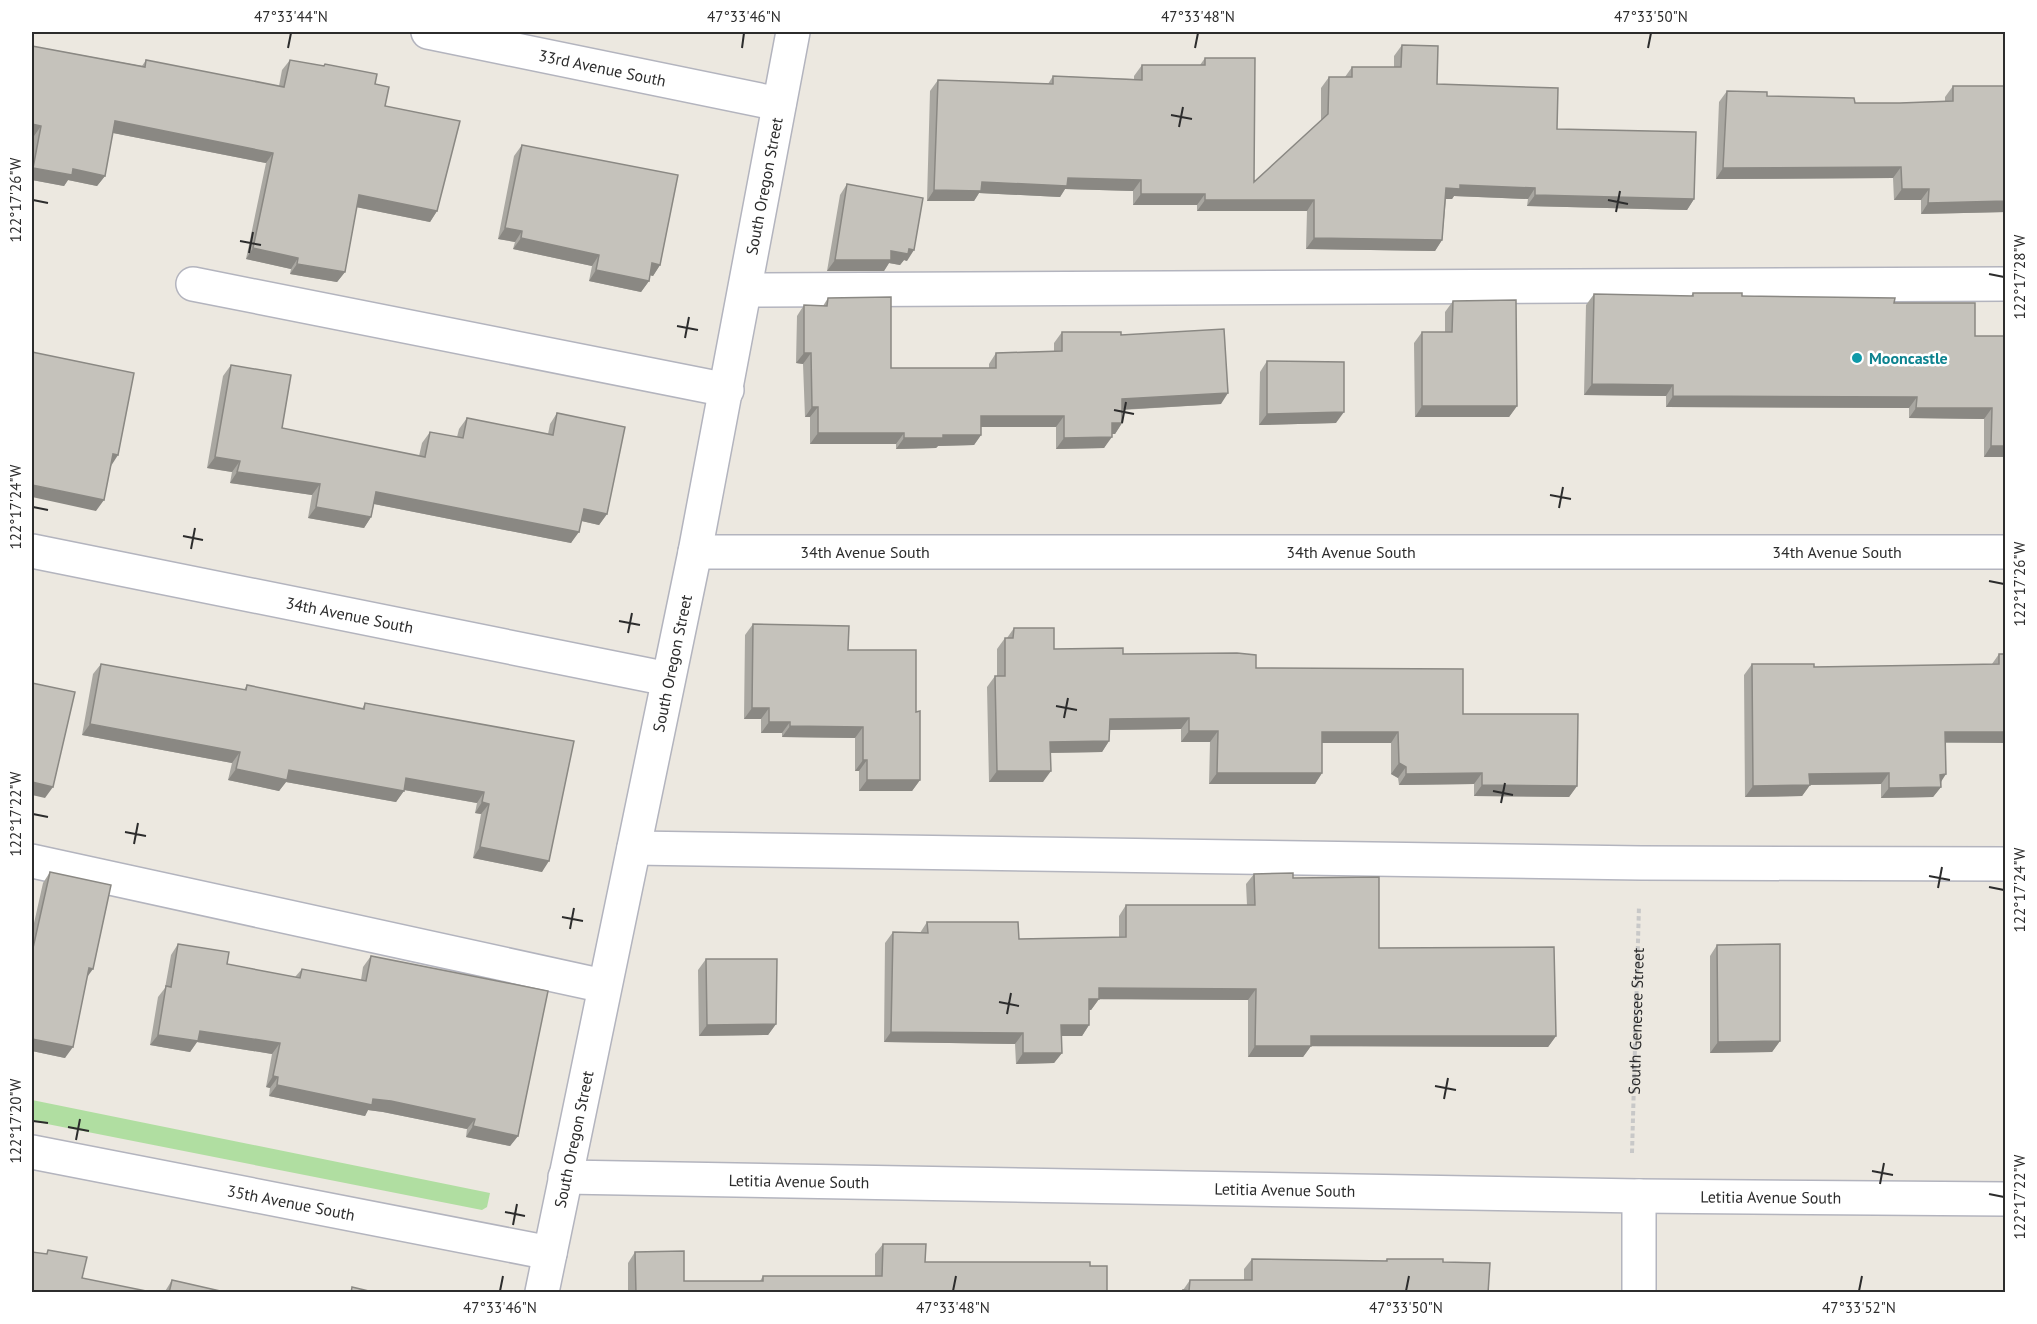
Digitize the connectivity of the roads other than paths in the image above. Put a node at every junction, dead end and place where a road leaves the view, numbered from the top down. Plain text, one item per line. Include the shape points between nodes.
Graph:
1 (428, 32) edge
2 (793, 32) edge
3 (779, 104) junction
4 (194, 284) dead end
5 (2006, 284) edge
6 (746, 290) junction
7 (727, 390) junction
8 (32, 551) edge
9 (695, 552) junction
10 (2006, 552) edge
11 (668, 679) junction
12 (634, 848) junction
13 (32, 861) edge
14 (2006, 864) edge
15 (604, 986) junction
16 (32, 1152) edge
17 (565, 1178) junction
18 (1639, 1196) junction
19 (2006, 1199) edge
20 (550, 1253) junction
21 (542, 1293) edge
22 (1639, 1293) edge

1 - 3 street, 33rd Avenue South
2 - 3 street, South Oregon Street
3 - 6 street, South Oregon Street
4 - 7 street
5 - 6 street
6 - 7 street, South Oregon Street
7 - 9 street, South Oregon Street
8 - 11 street, 34th Avenue South
9 - 10 street, 34th Avenue South
9 - 11 street, South Oregon Street
11 - 12 street, South Oregon Street
12 - 14 street via 1641,863
12 - 15 street, South Oregon Street
13 - 15 street
15 - 17 street, South Oregon Street
16 - 20 street, 35th Avenue South
17 - 18 street, Letitia Avenue South
17 - 20 street, South Oregon Street
18 - 19 street, Letitia Avenue South
18 - 22 street
20 - 21 street, South Oregon Street

